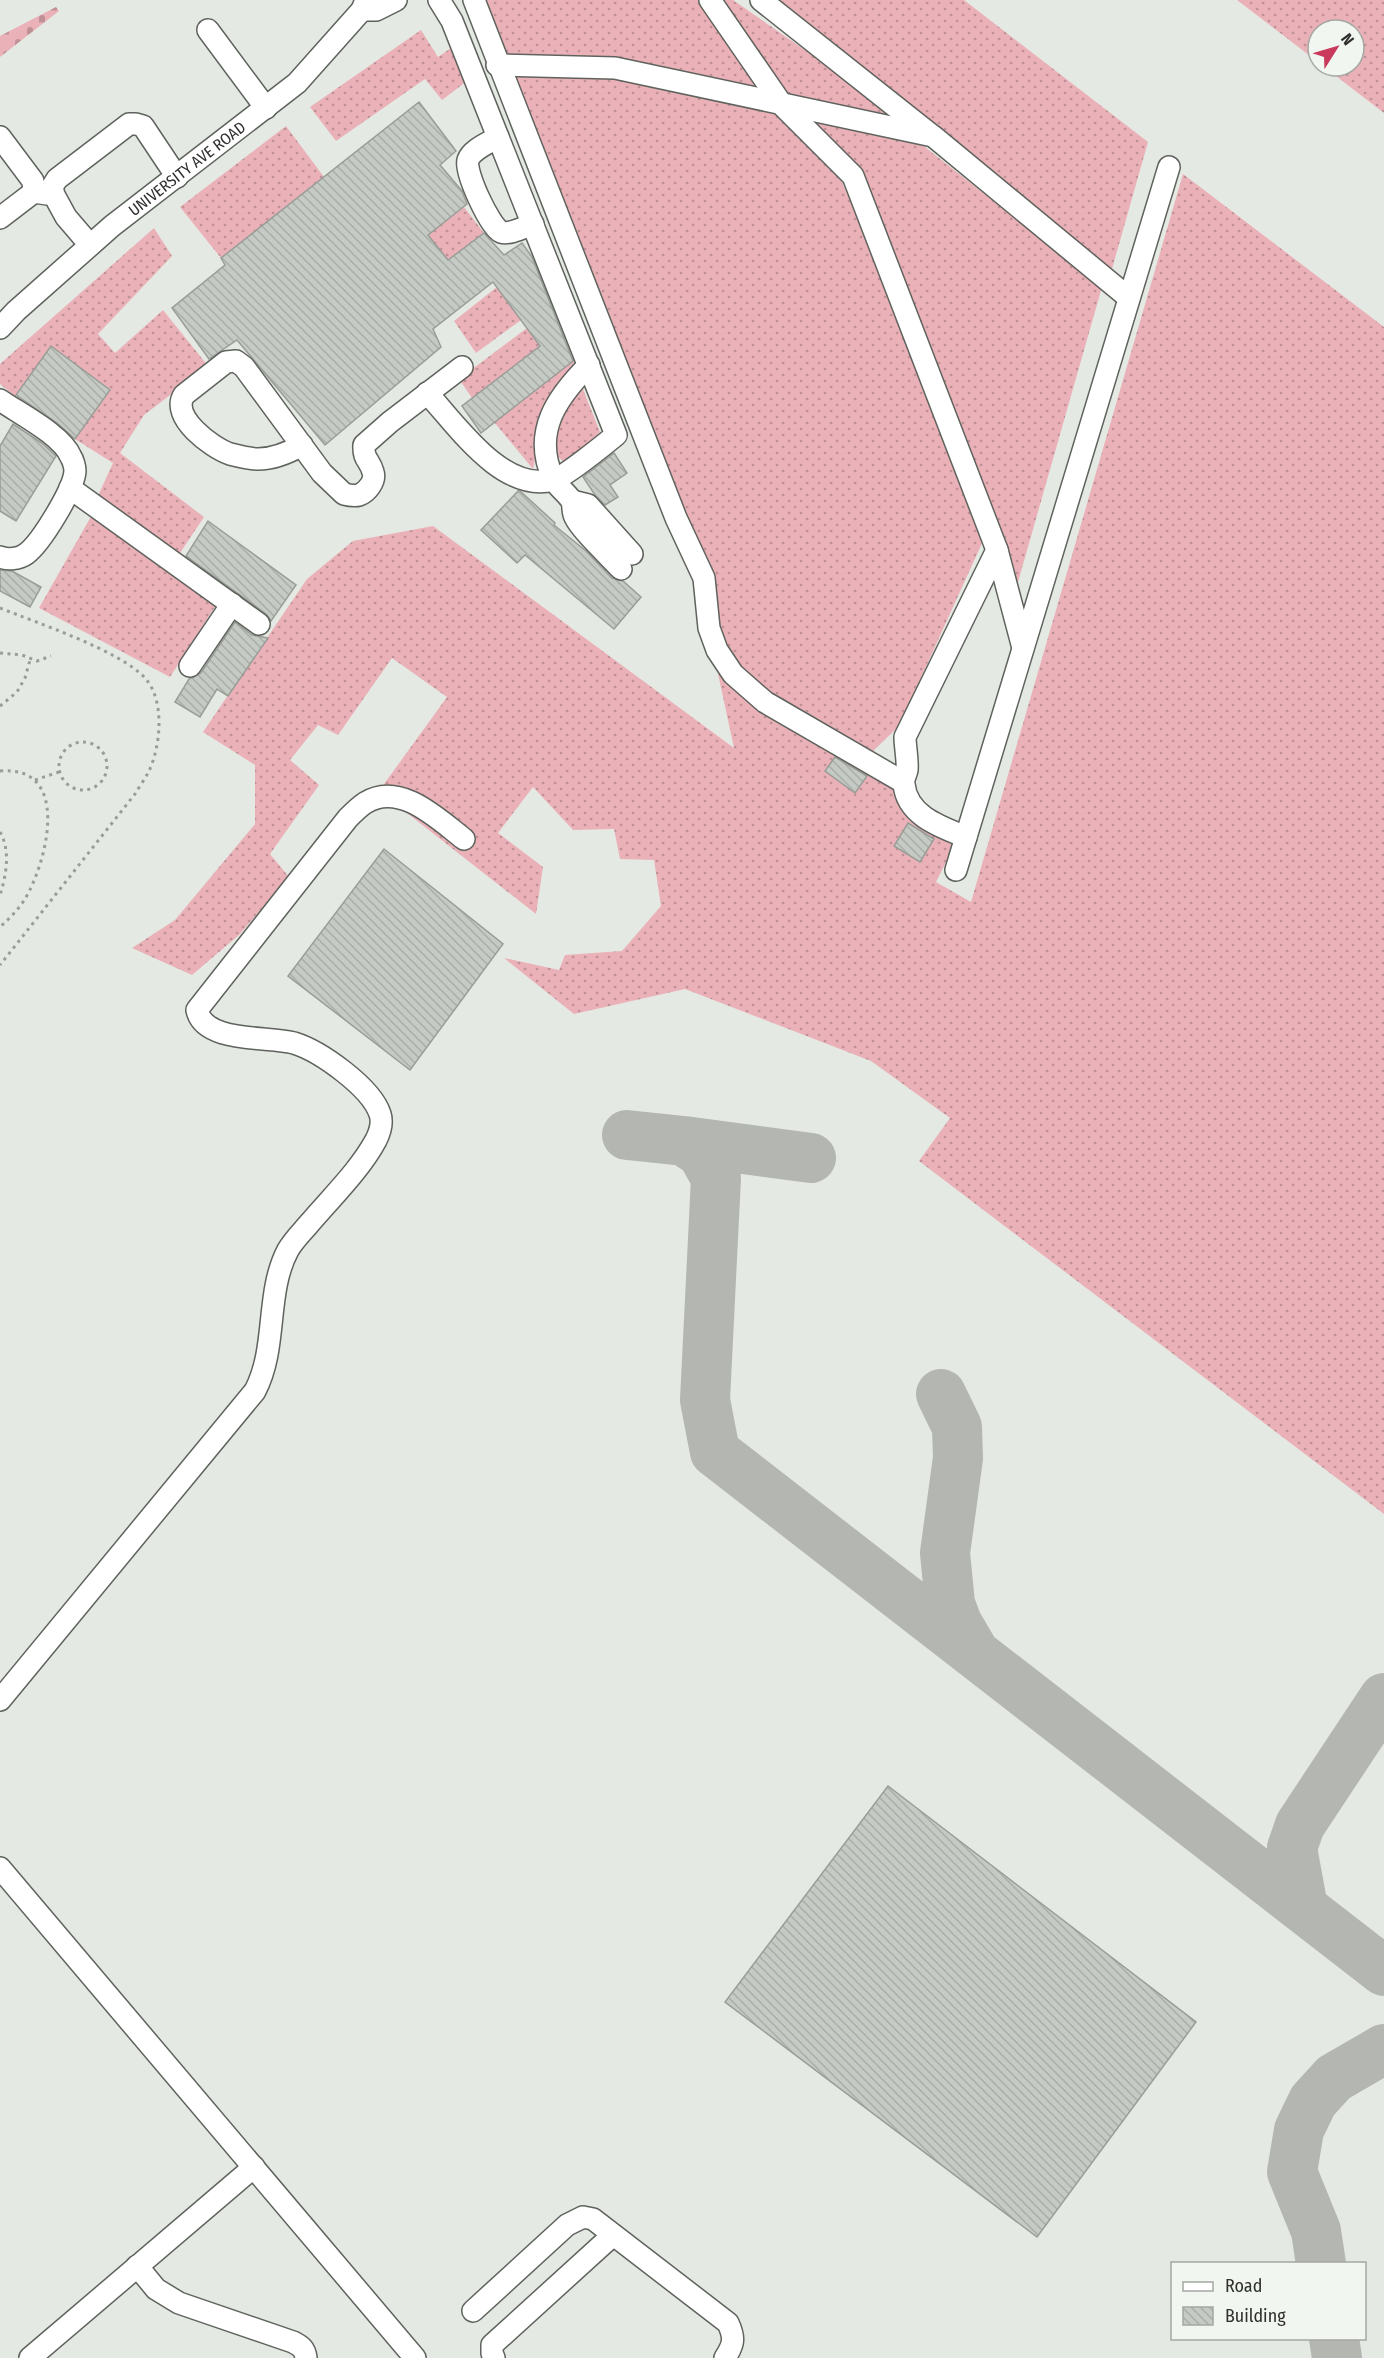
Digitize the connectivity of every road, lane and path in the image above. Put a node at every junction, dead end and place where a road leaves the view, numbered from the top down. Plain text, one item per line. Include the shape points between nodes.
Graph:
1 (396, 0) edge
2 (439, 0) edge
3 (474, 0) edge
4 (710, 0) edge
5 (761, 0) edge
6 (364, 5) edge
7 (207, 30) dead end
8 (498, 65) junction
9 (783, 106) junction
10 (266, 108) junction
11 (933, 136) junction
12 (0, 137) edge
13 (498, 137) junction
14 (1169, 167) dead end
15 (177, 177) junction
16 (44, 194) junction
17 (0, 218) edge
18 (533, 224) junction
19 (90, 245) junction
20 (1130, 298) junction
21 (0, 328) edge
22 (589, 365) junction
23 (462, 367) dead end
24 (427, 393) junction
25 (0, 400) edge
26 (302, 445) junction
27 (554, 480) junction
28 (70, 488) junction
29 (997, 550) junction
30 (0, 557) edge
31 (626, 561) dead end
32 (232, 604) junction
33 (0, 608) edge
34 (260, 624) dead end
35 (1023, 648) junction
36 (0, 653) edge
37 (51, 656) dead end
38 (30, 660) junction
39 (190, 666) dead end
40 (1, 703) edge
41 (0, 771) edge
42 (59, 772) junction
43 (35, 780) junction
44 (903, 782) junction
45 (0, 832) edge
46 (966, 837) junction
47 (464, 839) dead end
48 (956, 870) dead end
49 (0, 896) edge
50 (0, 927) edge
51 (0, 965) edge
52 (0, 1700) edge
53 (0, 1868) edge
54 (254, 2168) junction
55 (613, 2235) junction
56 (137, 2266) junction
57 (472, 2311) dead end
58 (30, 2358) edge
59 (306, 2358) edge
60 (415, 2358) edge
61 (494, 2358) edge
62 (725, 2358) edge

1 - 6 street via 376,10
2 - 13 street via 448,11
3 - 8 street
4 - 9 street
5 - 11 street
6 - 10 street, UNIVERSITY AVE ROAD via 297,83
7 - 10 street
8 - 9 street via 615,68
8 - 44 street via 675,518 704,578 709,628 717,650 733,674 765,702
9 - 11 street
9 - 29 street via 852,176
10 - 15 street, UNIVERSITY AVE ROAD
11 - 20 street
12 - 16 street
13 - 18 street
13 - 18 street via 470,157 467,163 474,185 498,230 507,233
14 - 20 street
15 - 16 street via 143,126 129,124 57,179
15 - 19 street, UNIVERSITY AVE ROAD
16 - 17 street
16 - 19 street
18 - 22 street
19 - 21 street, UNIVERSITY AVE ROAD
20 - 35 street
22 - 27 street via 561,394 546,431 545,456
22 - 27 street via 616,435
23 - 24 street
24 - 26 street via 364,445 374,479 358,495 344,495 335,487
24 - 27 street via 486,459 509,475 530,481
25 - 28 street via 63,443 75,470
26 - 26 street via 236,361 226,362 180,402 180,410 191,426 230,453 256,459 274,458
27 - 31 street via 572,501 574,517
28 - 30 street via 39,542 26,555 14,559
28 - 32 street
29 - 35 street
29 - 44 street via 905,737 907,770
32 - 34 street
32 - 39 street
33 - 51 path via 133,668 151,688 158,722 150,769 135,794
35 - 46 street
36 - 38 path via 22,655
37 - 38 path
38 - 40 path via 17,692
41 - 43 path via 14,770
42 - 42 path via 66,748 82,742 97,747 106,761 104,778 92,789 68,786
42 - 43 path
43 - 50 path via 49,812 45,846 25,898
44 - 46 street via 914,807 928,821
45 - 49 path via 6,855
46 - 48 street
47 - 52 street via 403,798 381,796 366,802 348,818 196,1011 211,1029 294,1043 336,1066 373,1101 380,1114 381,1128 369,1152 289,1248 278,1278 267,1359 255,1391
53 - 54 street
54 - 56 street
54 - 60 street
55 - 57 street via 593,2219 575,2219
55 - 61 street via 492,2345
55 - 62 street via 728,2323 733,2345
56 - 58 street
56 - 59 street via 156,2289 179,2303 293,2342 301,2346

